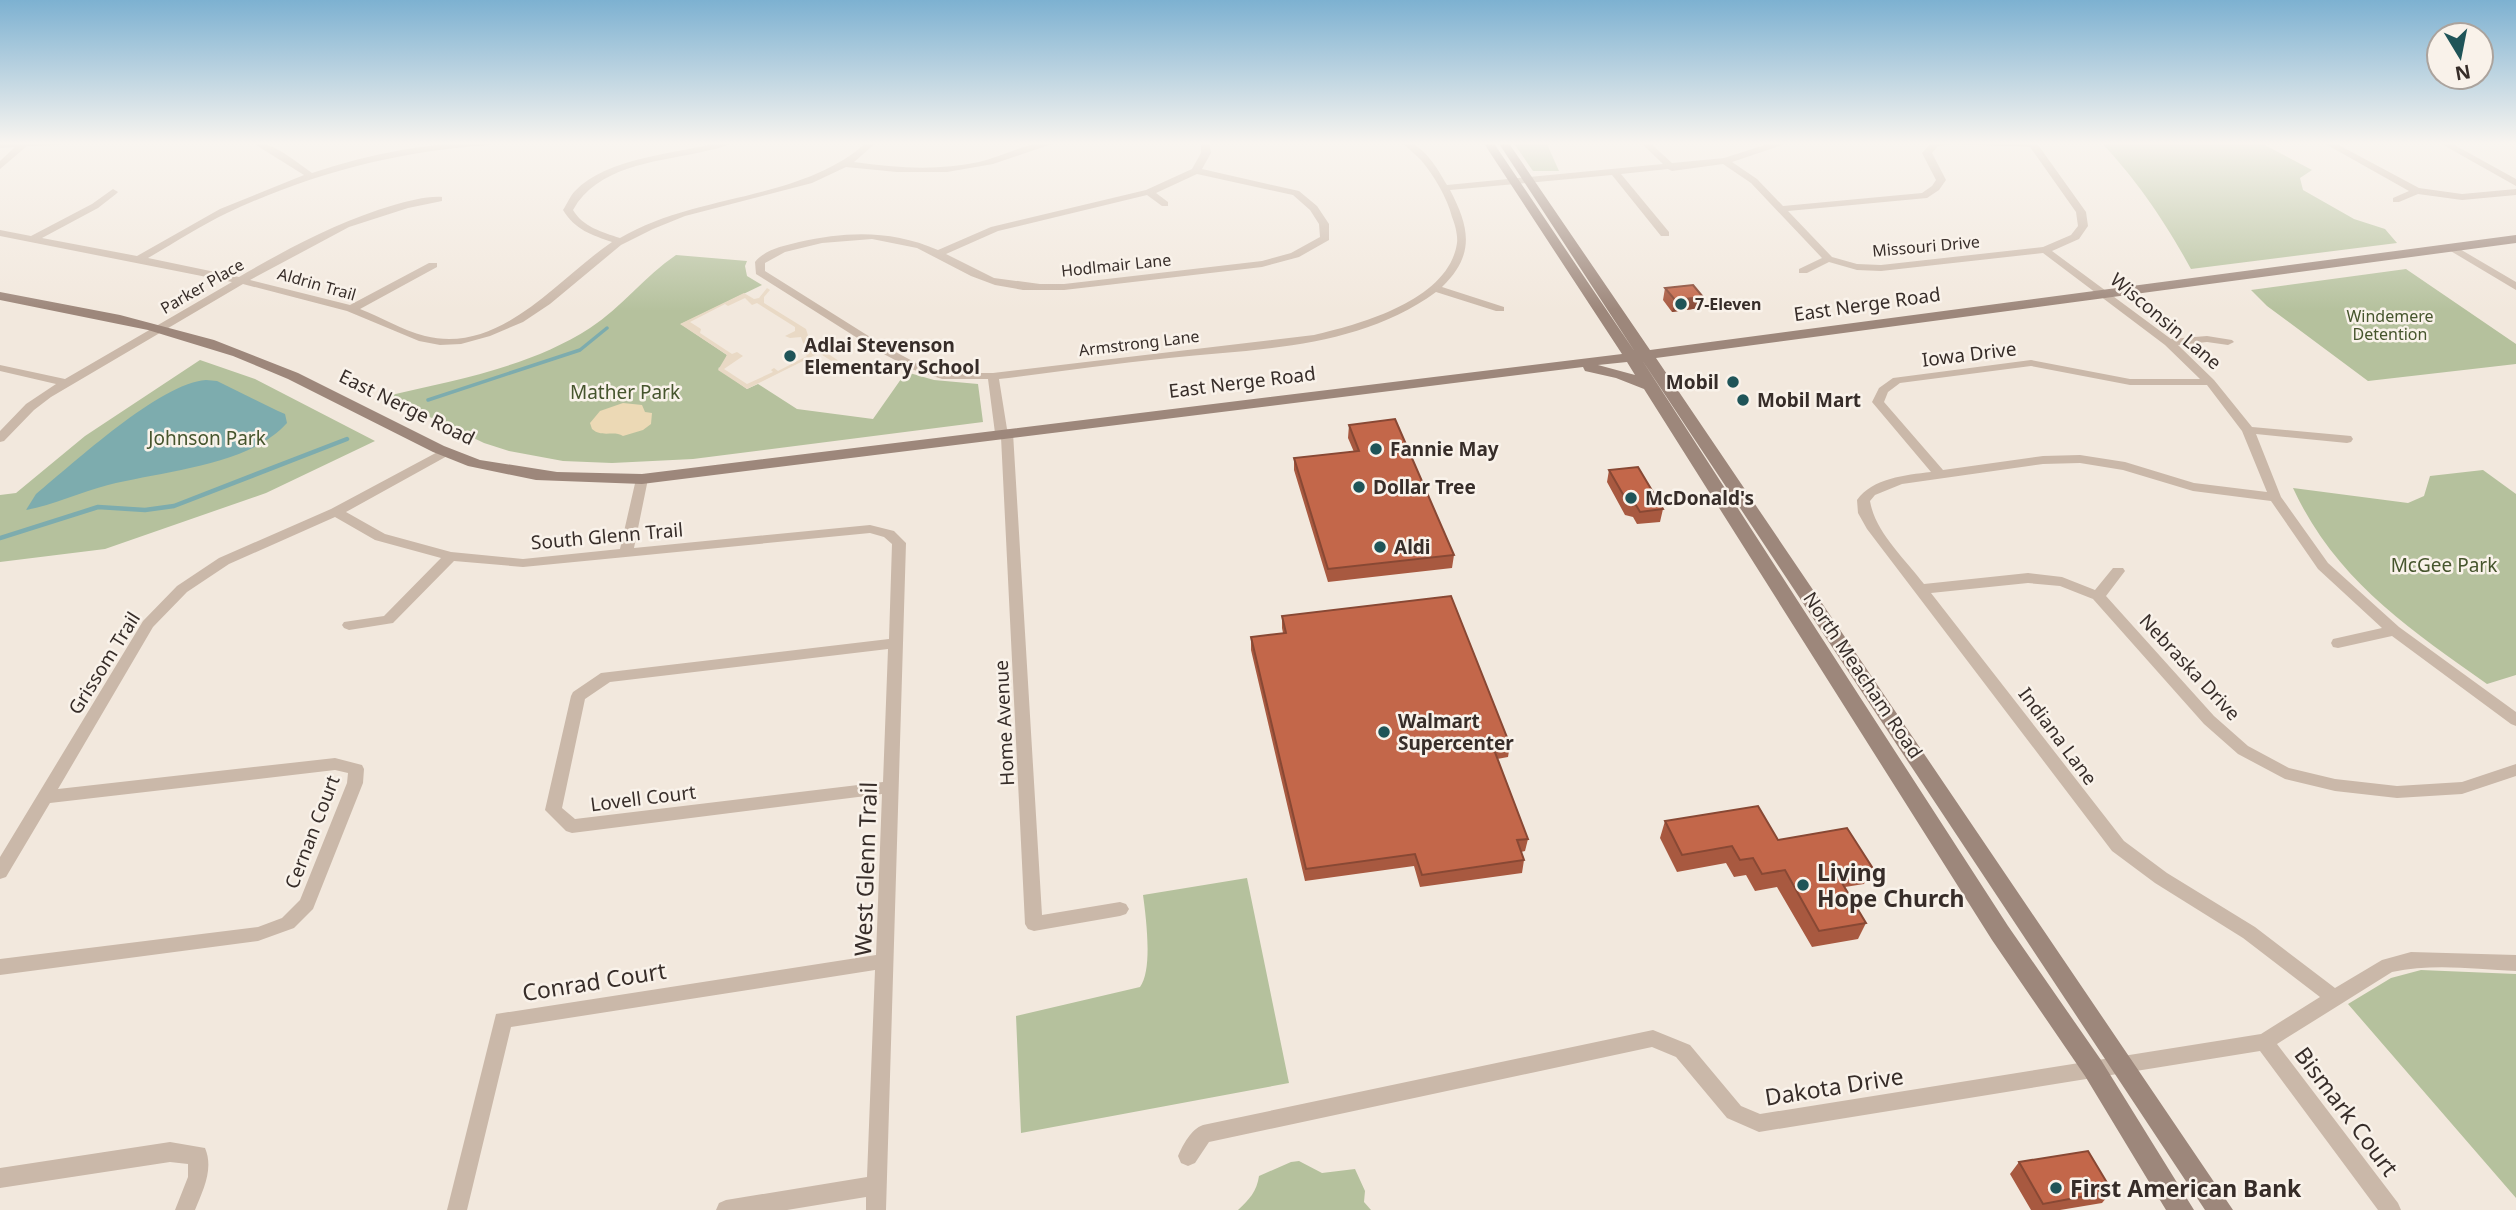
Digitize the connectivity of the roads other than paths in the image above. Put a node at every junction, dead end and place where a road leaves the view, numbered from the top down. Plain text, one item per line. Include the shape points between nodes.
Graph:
1 (105, 198) edge
2 (256, 198) edge
3 (573, 198) edge
4 (739, 198) edge
5 (1122, 198) edge
6 (1158, 198) edge
7 (1303, 198) edge
8 (1449, 198) edge
9 (1533, 198) edge
10 (1636, 198) edge
11 (1772, 198) edge
12 (1897, 198) edge
13 (2071, 198) edge
14 (2400, 198) edge
15 (439, 199) dead end
16 (2396, 200) dead end
17 (1165, 204) dead end
18 (1783, 209) junction
19 (0, 233) edge
20 (1665, 234) dead end
21 (32, 239) junction
22 (2516, 239) edge
23 (620, 241) junction
24 (2453, 248) junction
25 (2045, 250) junction
26 (938, 254) junction
27 (139, 259) junction
28 (1828, 259) junction
29 (760, 261) joint
30 (433, 265) dead end
31 (1804, 271) dead end
32 (243, 280) junction
33 (2516, 287) edge
34 (1437, 289) junction
35 (2105, 294) junction
36 (0, 296) edge
37 (351, 309) junction
38 (1500, 309) dead end
39 (159, 330) junction
40 (2228, 342) dead end
41 (2169, 343) junction
42 (1640, 356) junction
43 (1565, 365) junction
44 (0, 368) edge
45 (993, 376) junction
46 (2210, 382) junction
47 (66, 383) junction
48 (1649, 386) junction
49 (2248, 430) junction
50 (1004, 433) junction
51 (0, 438) edge
52 (2347, 439) dead end
53 (445, 452) junction
54 (1940, 474) junction
55 (642, 480) junction
56 (2275, 497) junction
57 (336, 512) junction
58 (889, 534) joint
59 (626, 554) junction
60 (451, 555) junction
61 (2118, 571) dead end
62 (1920, 589) junction
63 (2098, 596) junction
64 (349, 625) dead end
65 (2394, 631) junction
66 (896, 643) junction
67 (2338, 643) dead end
68 (2516, 720) edge
69 (2516, 770) edge
70 (891, 787) junction
71 (46, 797) junction
72 (0, 872) edge
73 (1120, 909) dead end
74 (885, 961) junction
75 (2516, 963) edge
76 (0, 967) edge
77 (2336, 999) junction
78 (2263, 1042) junction
79 (2124, 1064) junction
80 (2093, 1068) junction
81 (1188, 1156) dead end
82 (0, 1178) edge
83 (877, 1185) junction
84 (185, 1210) edge
85 (457, 1210) edge
86 (726, 1210) edge
87 (876, 1210) edge
88 (2181, 1210) edge
89 (2220, 1210) edge
90 (2391, 1210) edge

1 - 21 street
2 - 27 street via 220,213
3 - 23 street via 568,210 573,222
4 - 23 street, Aldrin Trail via 683,214
5 - 26 street via 995,229
6 - 17 street
7 - 26 street, Hodlmair Lane via 1324,224 1325,238 1289,259 1262,264 1031,287 999,284
8 - 34 street, Armstrong Lane via 1463,228 1461,260
9 - 42 main road, North Meacham Road
10 - 20 street
11 - 18 street
12 - 18 street
13 - 25 street via 2081,212 2083,226 2075,237
14 - 16 street
15 - 32 street, Parker Place via 367,215 316,236
18 - 28 street
19 - 21 street, Aldrin Trail
21 - 27 street, Aldrin Trail
22 - 24 main road, East Nerge Road
23 - 37 street, Aldrin Trail via 545,305 486,334 437,342
24 - 33 street
24 - 35 main road, East Nerge Road
25 - 28 street, Missouri Drive via 1881,268
25 - 35 street, Wisconsin Lane
26 - 29 street, Hodlmair Lane via 909,241 856,236 808,243
27 - 32 street, Aldrin Trail
28 - 31 street
29 - 45 street, Armstrong Lane via 760,272 776,283 918,368 942,376
30 - 37 street
32 - 37 street, Aldrin Trail
32 - 39 street, Parker Place
34 - 38 street
34 - 45 street, Armstrong Lane via 1376,320 1314,338
35 - 41 street, Wisconsin Lane
35 - 42 main road, East Nerge Road
36 - 39 main road, East Nerge Road
39 - 47 street, Parker Place
39 - 53 main road, East Nerge Road via 237,352 298,377
40 - 41 street
41 - 46 street, Wisconsin Lane
42 - 43 main road, East Nerge Road
42 - 48 main road, North Meacham Road
42 - 79 main road, North Meacham Road
43 - 48 main road via 1609,370
43 - 50 main road, East Nerge Road
44 - 47 street
45 - 50 street, Home Avenue
46 - 49 street, Wisconsin Lane
46 - 54 street, Iowa Drive via 2130,383 2031,363 1897,380 1883,390 1878,402
47 - 51 street, Parker Place via 30,407
48 - 80 main road, North Meacham Road via 2000,933
49 - 52 street
49 - 56 street, Wisconsin Lane
50 - 55 main road, East Nerge Road
50 - 73 street, Home Avenue via 1034,924
53 - 55 main road, East Nerge Road via 506,471 567,479
53 - 57 street, Grissom Trail
54 - 56 street via 2080,459 2125,466 2193,487
54 - 62 street, Indiana Lane via 1883,485 1863,500 1872,526
55 - 59 street
56 - 65 street, Wisconsin Lane via 2323,566
57 - 60 street, South Glenn Trail via 380,537
57 - 71 street, Grissom Trail via 224,561 182,589 148,624
58 - 59 street, South Glenn Trail via 870,529
58 - 66 street, West Glenn Trail via 900,543
59 - 60 street, South Glenn Trail via 523,563
60 - 64 street via 388,620
61 - 63 street
62 - 63 street, Nebraska Drive via 2028,578 2062,582
62 - 77 street, Indiana Lane via 2118,846 2183,894 2236,923
63 - 69 street, Nebraska Drive via 2209,720 2243,750 2286,773 2335,785 2397,792 2462,788
65 - 67 street
65 - 68 street, Wisconsin Lane
66 - 70 street, West Glenn Trail
66 - 70 street, Lovell Court via 606,677 579,696 553,810 572,826
70 - 74 street, West Glenn Trail
71 - 72 street, Grissom Trail
71 - 76 street, Cernan Court via 335,764 356,769 355,783 307,904 288,923 258,934
74 - 83 street, West Glenn Trail
74 - 85 street, Conrad Court via 503,1020
75 - 77 street, Dakota Drive via 2411,960 2388,965
77 - 78 street, Dakota Drive
78 - 79 street, Dakota Drive
78 - 90 street, Bismark Court
79 - 80 street, Dakota Drive
79 - 89 main road, North Meacham Road
80 - 81 street, Dakota Drive via 1759,1123 1734,1112 1683,1051 1653,1038 1203,1134
80 - 88 main road, North Meacham Road
82 - 84 street via 170,1152 198,1155 198,1177
83 - 86 street
83 - 87 street, West Glenn Trail

